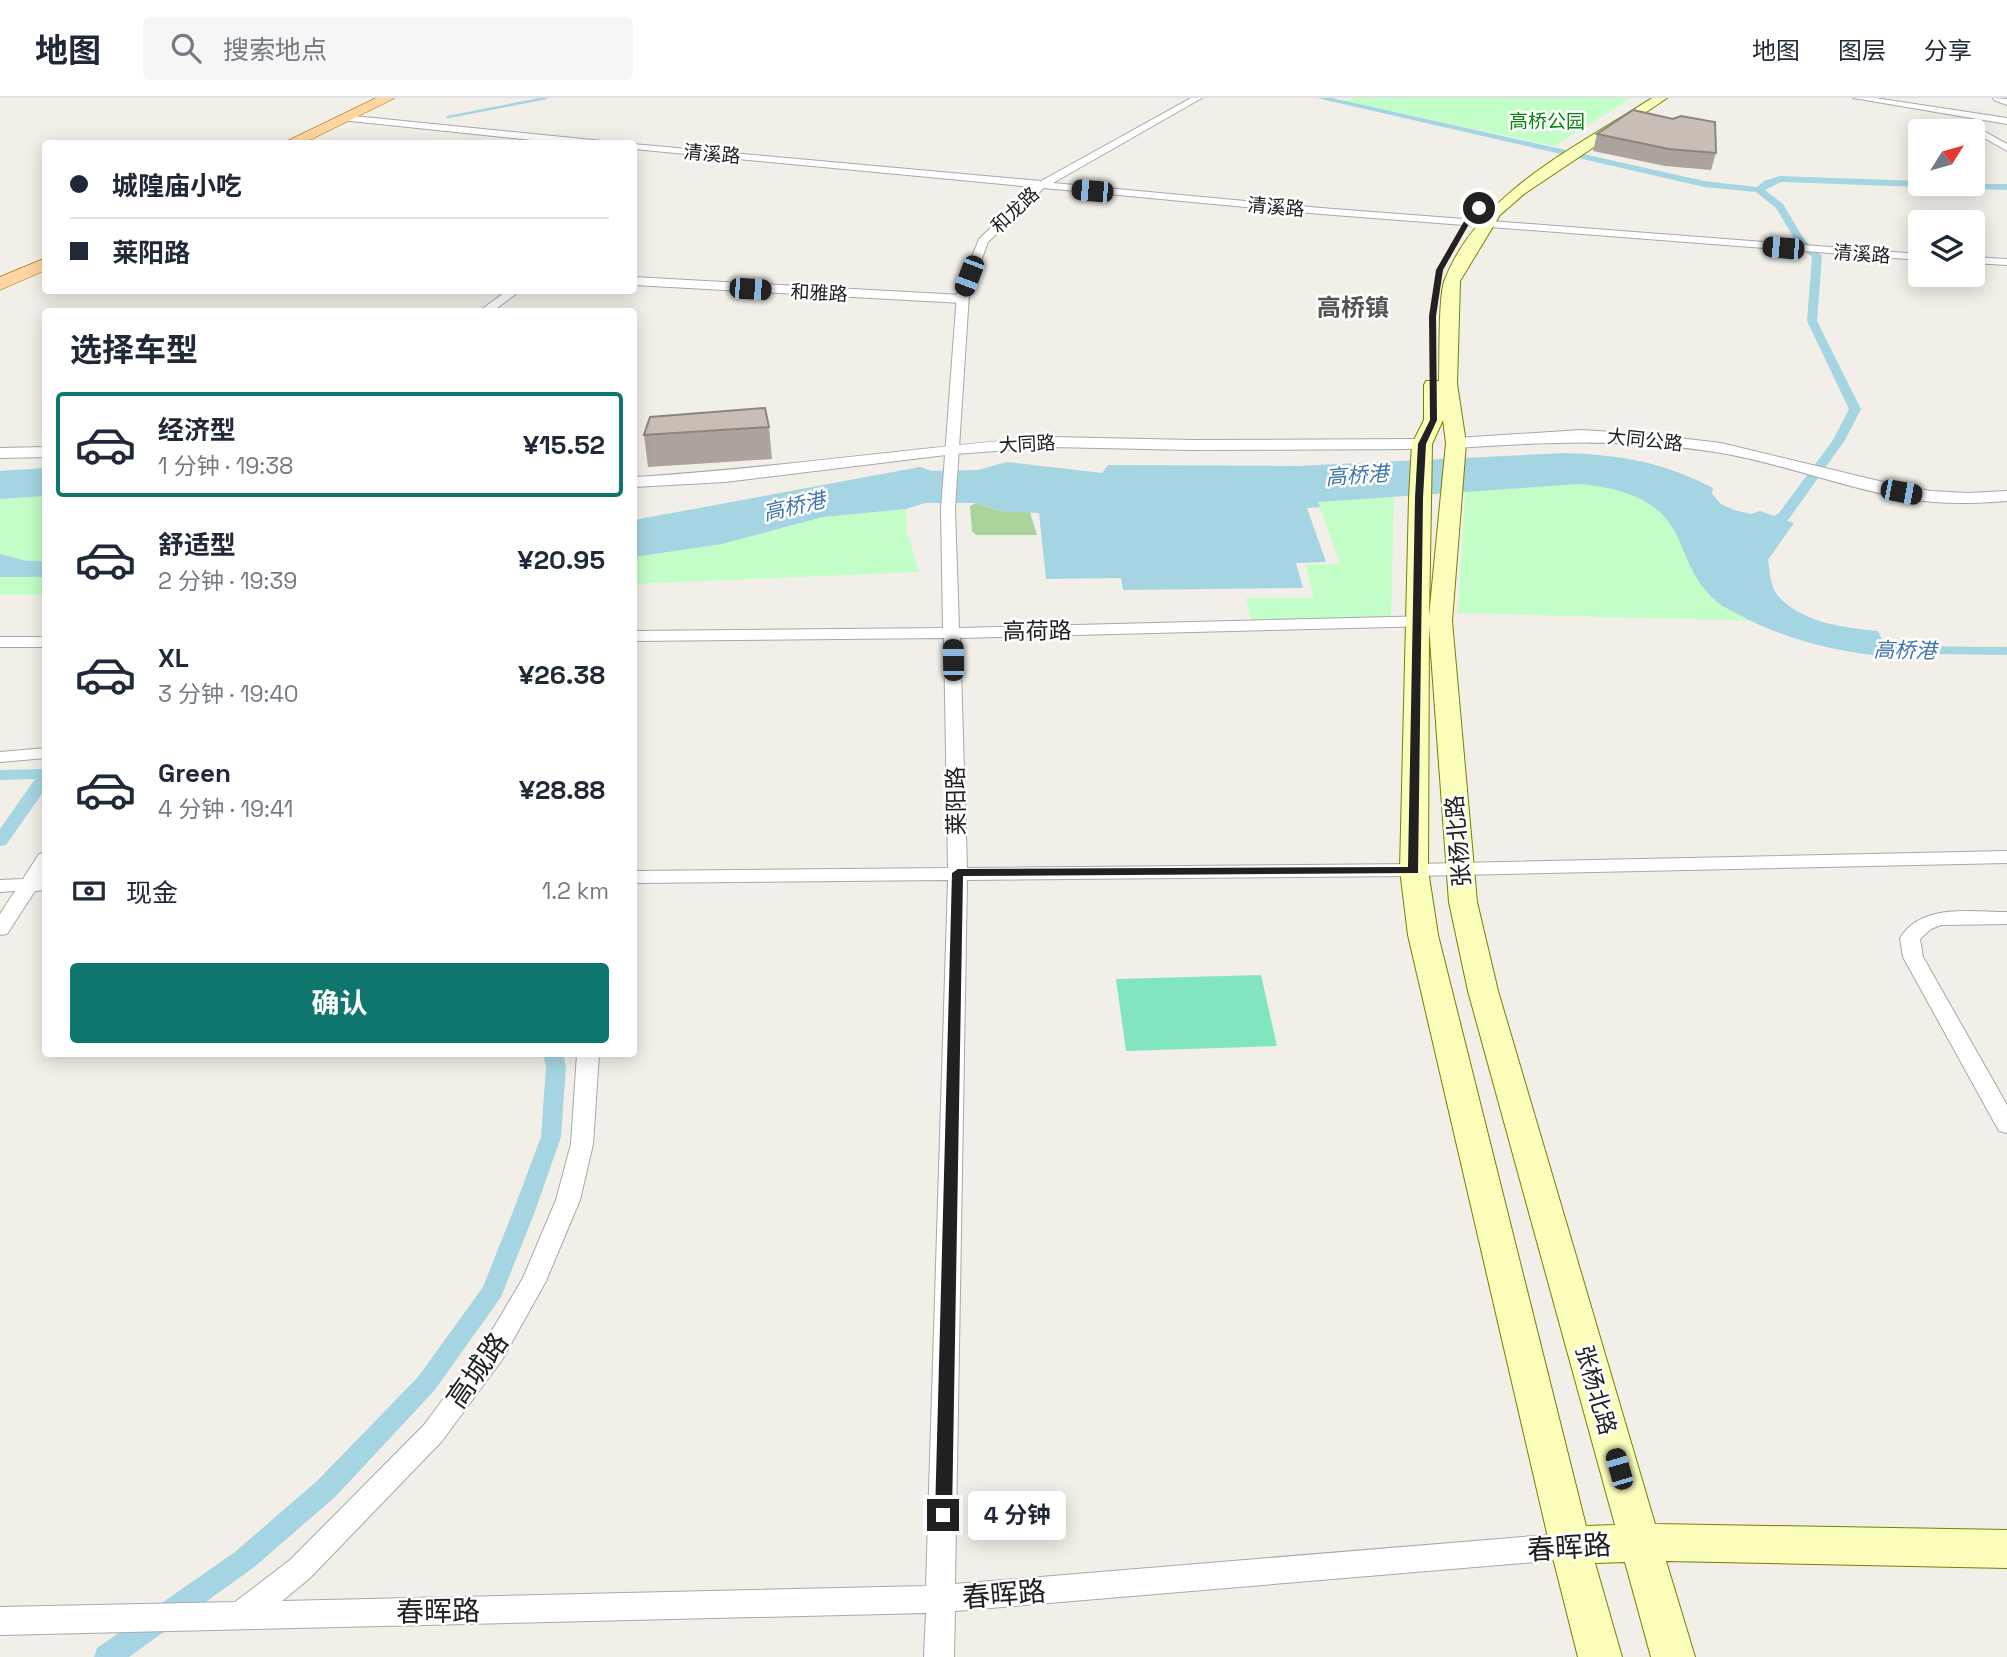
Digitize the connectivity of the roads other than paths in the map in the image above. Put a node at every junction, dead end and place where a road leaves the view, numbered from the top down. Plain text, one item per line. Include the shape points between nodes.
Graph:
1 (387, 98) edge
2 (397, 98) edge
3 (1198, 98) edge
4 (1644, 98) edge
5 (1661, 98) edge
6 (1857, 98) edge
7 (1939, 98) edge
8 (1997, 98) edge
9 (2007, 102) edge
10 (1930, 109) junction
11 (349, 118) junction
12 (1923, 119) dead end
13 (2007, 121) edge
14 (1985, 136) edge
15 (297, 140) edge
16 (308, 140) edge
17 (564, 140) edge
18 (637, 146) edge
19 (2007, 148) edge
20 (1567, 153) junction
21 (1040, 186) junction
22 (1466, 223) junction
23 (1487, 225) junction
24 (1908, 256) edge
25 (42, 258) edge
26 (1985, 261) edge
27 (2007, 262) edge
28 (42, 265) edge
29 (0, 277) edge
30 (637, 281) edge
31 (0, 284) edge
32 (510, 294) edge
33 (962, 299) junction
34 (490, 308) edge
35 (1455, 449) junction
36 (1422, 450) junction
37 (42, 452) edge
38 (0, 453) edge
39 (953, 453) junction
40 (637, 482) edge
41 (2007, 496) edge
42 (1428, 622) junction
43 (952, 633) junction
44 (637, 636) edge
45 (0, 642) edge
46 (42, 642) edge
47 (40, 753) edge
48 (0, 757) edge
49 (2007, 857) edge
50 (1460, 869) junction
51 (1414, 870) junction
52 (958, 873) junction
53 (637, 877) edge
54 (37, 884) edge
55 (0, 886) edge
56 (2007, 918) edge
57 (0, 929) edge
58 (588, 1057) edge
59 (2007, 1125) edge
60 (1639, 1542) junction
61 (1570, 1546) junction
62 (2007, 1549) edge
63 (942, 1599) junction
64 (241, 1615) junction
65 (0, 1621) edge
66 (939, 1657) edge
67 (1600, 1657) edge
68 (1673, 1657) edge

1 - 11 main road
2 - 11 main road
3 - 21 street, 和龙路
4 - 20 main road, 张杨北路
5 - 20 main road, 张杨北路
6 - 10 street
7 - 10 street
8 - 9 street
10 - 12 street
10 - 13 street
11 - 15 main road
11 - 16 main road
11 - 17 street
14 - 19 street
18 - 21 street, 清溪路
20 - 22 main road, 张杨北路 via 1479,208
20 - 23 main road, 张杨北路 via 1495,212
21 - 22 street, 清溪路
21 - 33 street, 和龙路 via 983,241
22 - 23 street, 清溪路
22 - 36 main road, 张杨北路 via 1440,270 1433,316 1434,420
23 - 24 street, 清溪路
23 - 35 main road, 张杨北路 via 1452,281 1448,384
25 - 29 main road
26 - 27 street
28 - 31 main road
30 - 33 street, 和雅路
32 - 34 street
33 - 39 street, 和龙路
35 - 36 main road, 大同公路
35 - 41 street, 大同公路 via 1598,436 1722,448 1920,496 1973,500
35 - 42 main road, 张杨北路
36 - 39 street, 大同路 via 1051,442
36 - 42 main road, 张杨北路 via 1419,498
37 - 38 street
39 - 40 street, 大同路
39 - 43 street, 莱阳路 via 948,509
42 - 43 street, 高荷路
42 - 50 main road, 张杨北路
42 - 51 main road, 张杨北路
43 - 44 street, 高荷路
43 - 52 street, 莱阳路
45 - 46 street
47 - 48 street
49 - 50 street
50 - 51 street
50 - 60 main road, 张杨北路 via 1483,991
51 - 52 street
51 - 61 main road, 张杨北路 via 1423,935
52 - 53 street
52 - 63 street, 莱阳路
54 - 55 street
54 - 57 street
56 - 59 street via 1941,919 1924,924 1910,938 1913,957
58 - 64 street, 高城路 via 582,1144 568,1200 534,1281 493,1352 433,1433 300,1569
60 - 61 main road, 春晖路
60 - 62 main road, 春晖路
60 - 68 main road, 张杨北路
61 - 63 street, 春晖路
61 - 67 main road, 张杨北路
63 - 64 street, 春晖路
63 - 66 street, 莱阳路
64 - 65 street, 春晖路

